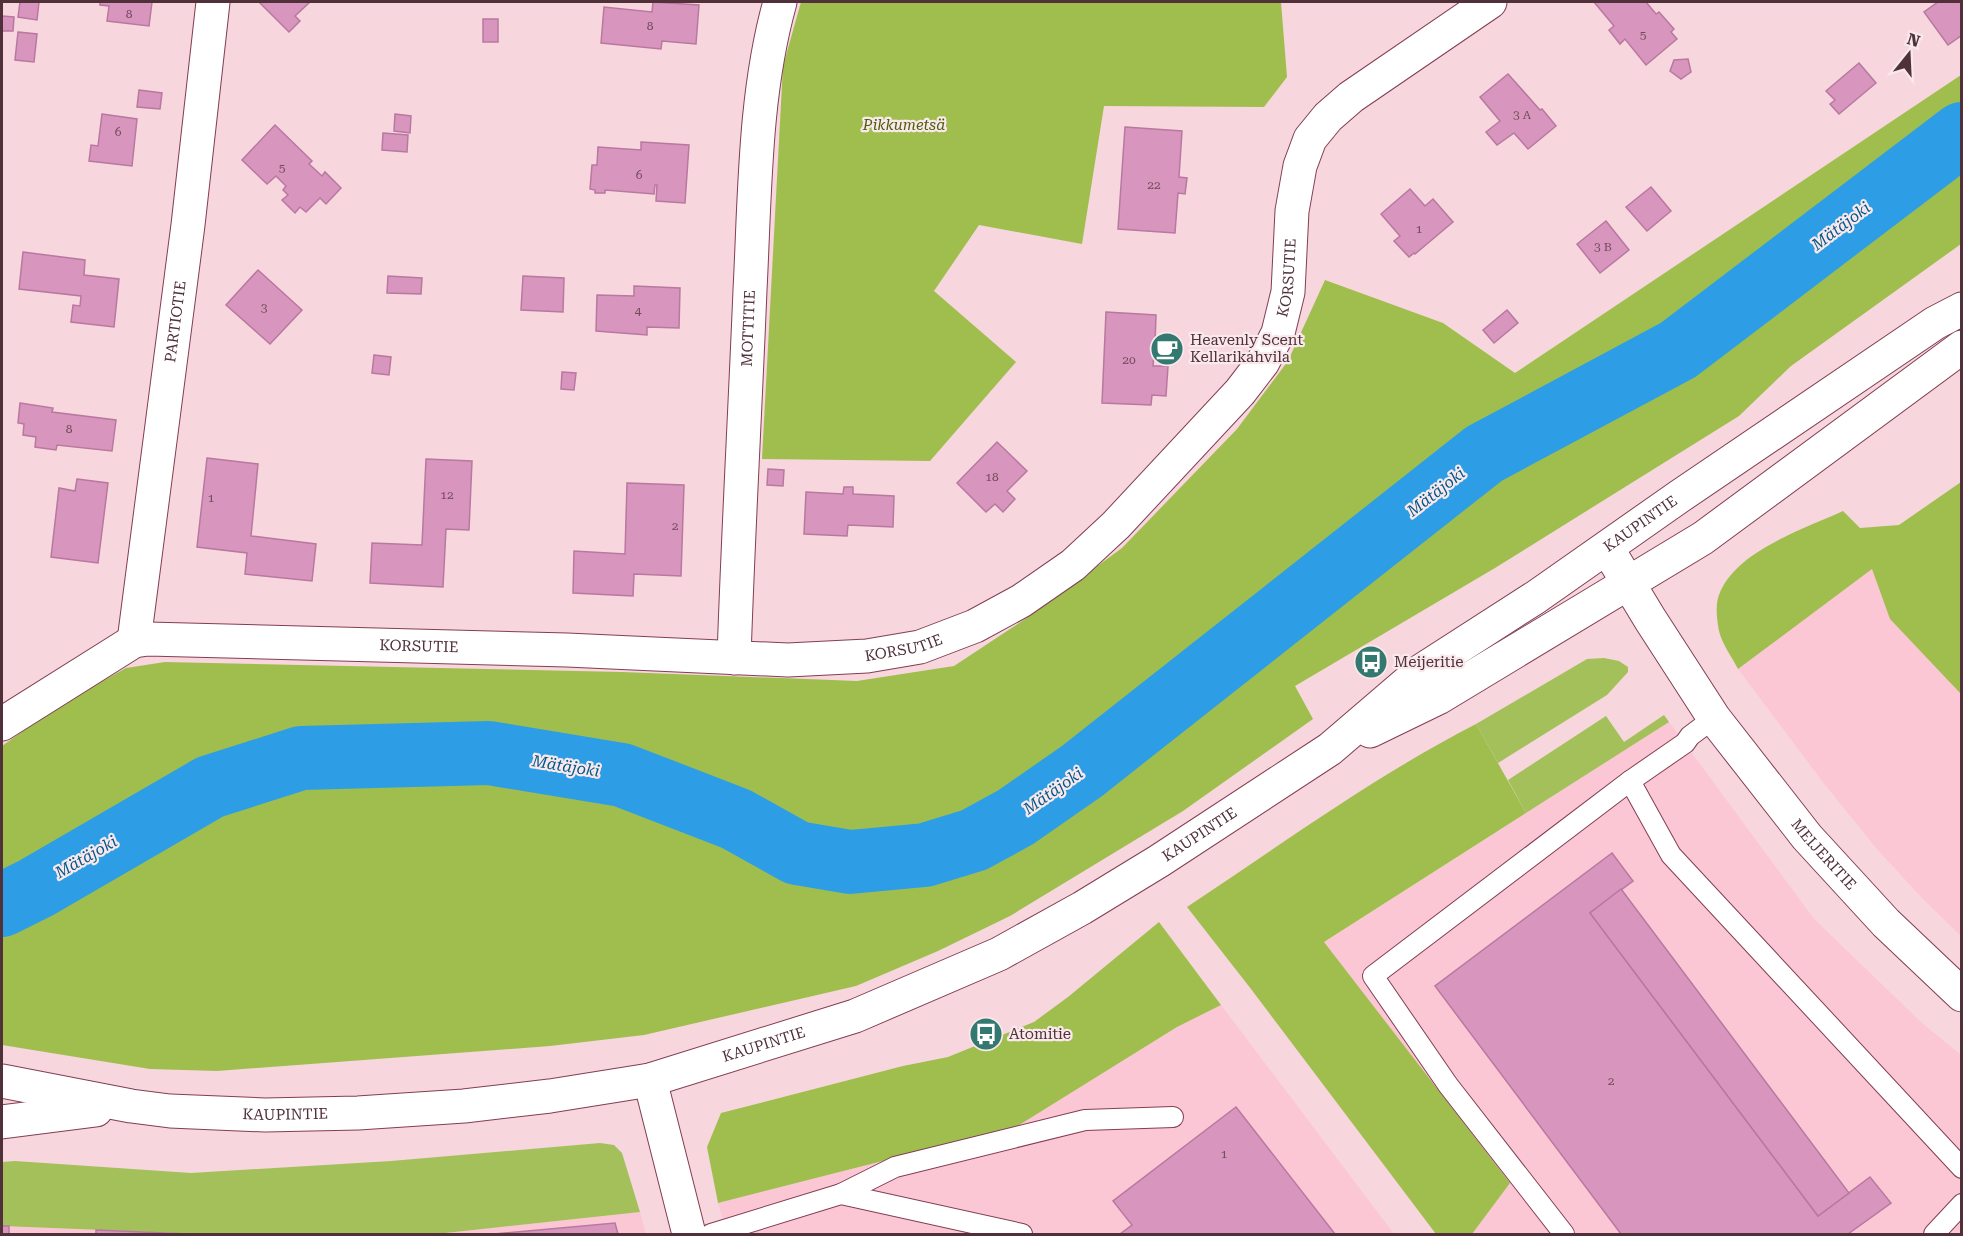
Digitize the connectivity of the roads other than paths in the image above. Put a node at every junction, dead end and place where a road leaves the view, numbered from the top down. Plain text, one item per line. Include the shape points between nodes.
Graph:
1 (213, 2) edge
2 (780, 2) edge
3 (1491, 2) edge
4 (1962, 309) edge
5 (1962, 347) edge
6 (1607, 548) junction
7 (1628, 583) junction
8 (134, 641) junction
9 (734, 658) junction
10 (1714, 718) junction
11 (2, 724) edge
12 (1330, 749) junction
13 (1630, 781) junction
14 (1962, 995) edge
15 (650, 1080) junction
16 (2, 1081) edge
17 (131, 1106) junction
18 (2, 1109) edge
19 (39, 1116) junction
20 (1173, 1117) dead end
21 (2, 1122) edge
22 (1962, 1168) edge
23 (841, 1194) junction
24 (1962, 1204) edge
25 (689, 1234) edge
26 (711, 1234) edge
27 (1022, 1234) edge
28 (1564, 1234) edge
29 (1934, 1234) edge

1 - 8 street, PARTIOTIE
2 - 9 street, MOTTITIE via 761,108 753,219
3 - 9 street, KORSUTIE via 1351,97 1310,139 1299,166 1292,210 1288,292 1278,333 1263,362 1240,392 1116,525 1073,565 1021,601 975,626 920,647 867,656
4 - 6 street, KAUPINTIE via 1935,323
5 - 7 street, KAUPINTIE via 1703,538
6 - 7 street, MEIJERITIE
6 - 12 street, KAUPINTIE via 1421,671
7 - 10 street, MEIJERITIE
7 - 12 street, KAUPINTIE via 1438,698
8 - 9 street, KORSUTIE via 159,638
8 - 11 street, KORSUTIE
10 - 13 lane
10 - 14 street, MEIJERITIE via 1807,837 1886,923
12 - 15 street, KAUPINTIE via 1159,861 999,954 855,1016
13 - 22 lane via 1671,855
13 - 28 lane via 1372,976 1448,1085
15 - 17 street, KAUPINTIE via 464,1106 358,1113 266,1115
15 - 25 street
16 - 17 street, KAUPINTIE
17 - 19 street, KAUPINTIE
18 - 19 street, KAUPINTIE
19 - 21 street, KAUPINTIE
20 - 23 lane via 1085,1120 896,1167
23 - 26 lane
23 - 27 lane
24 - 29 lane

